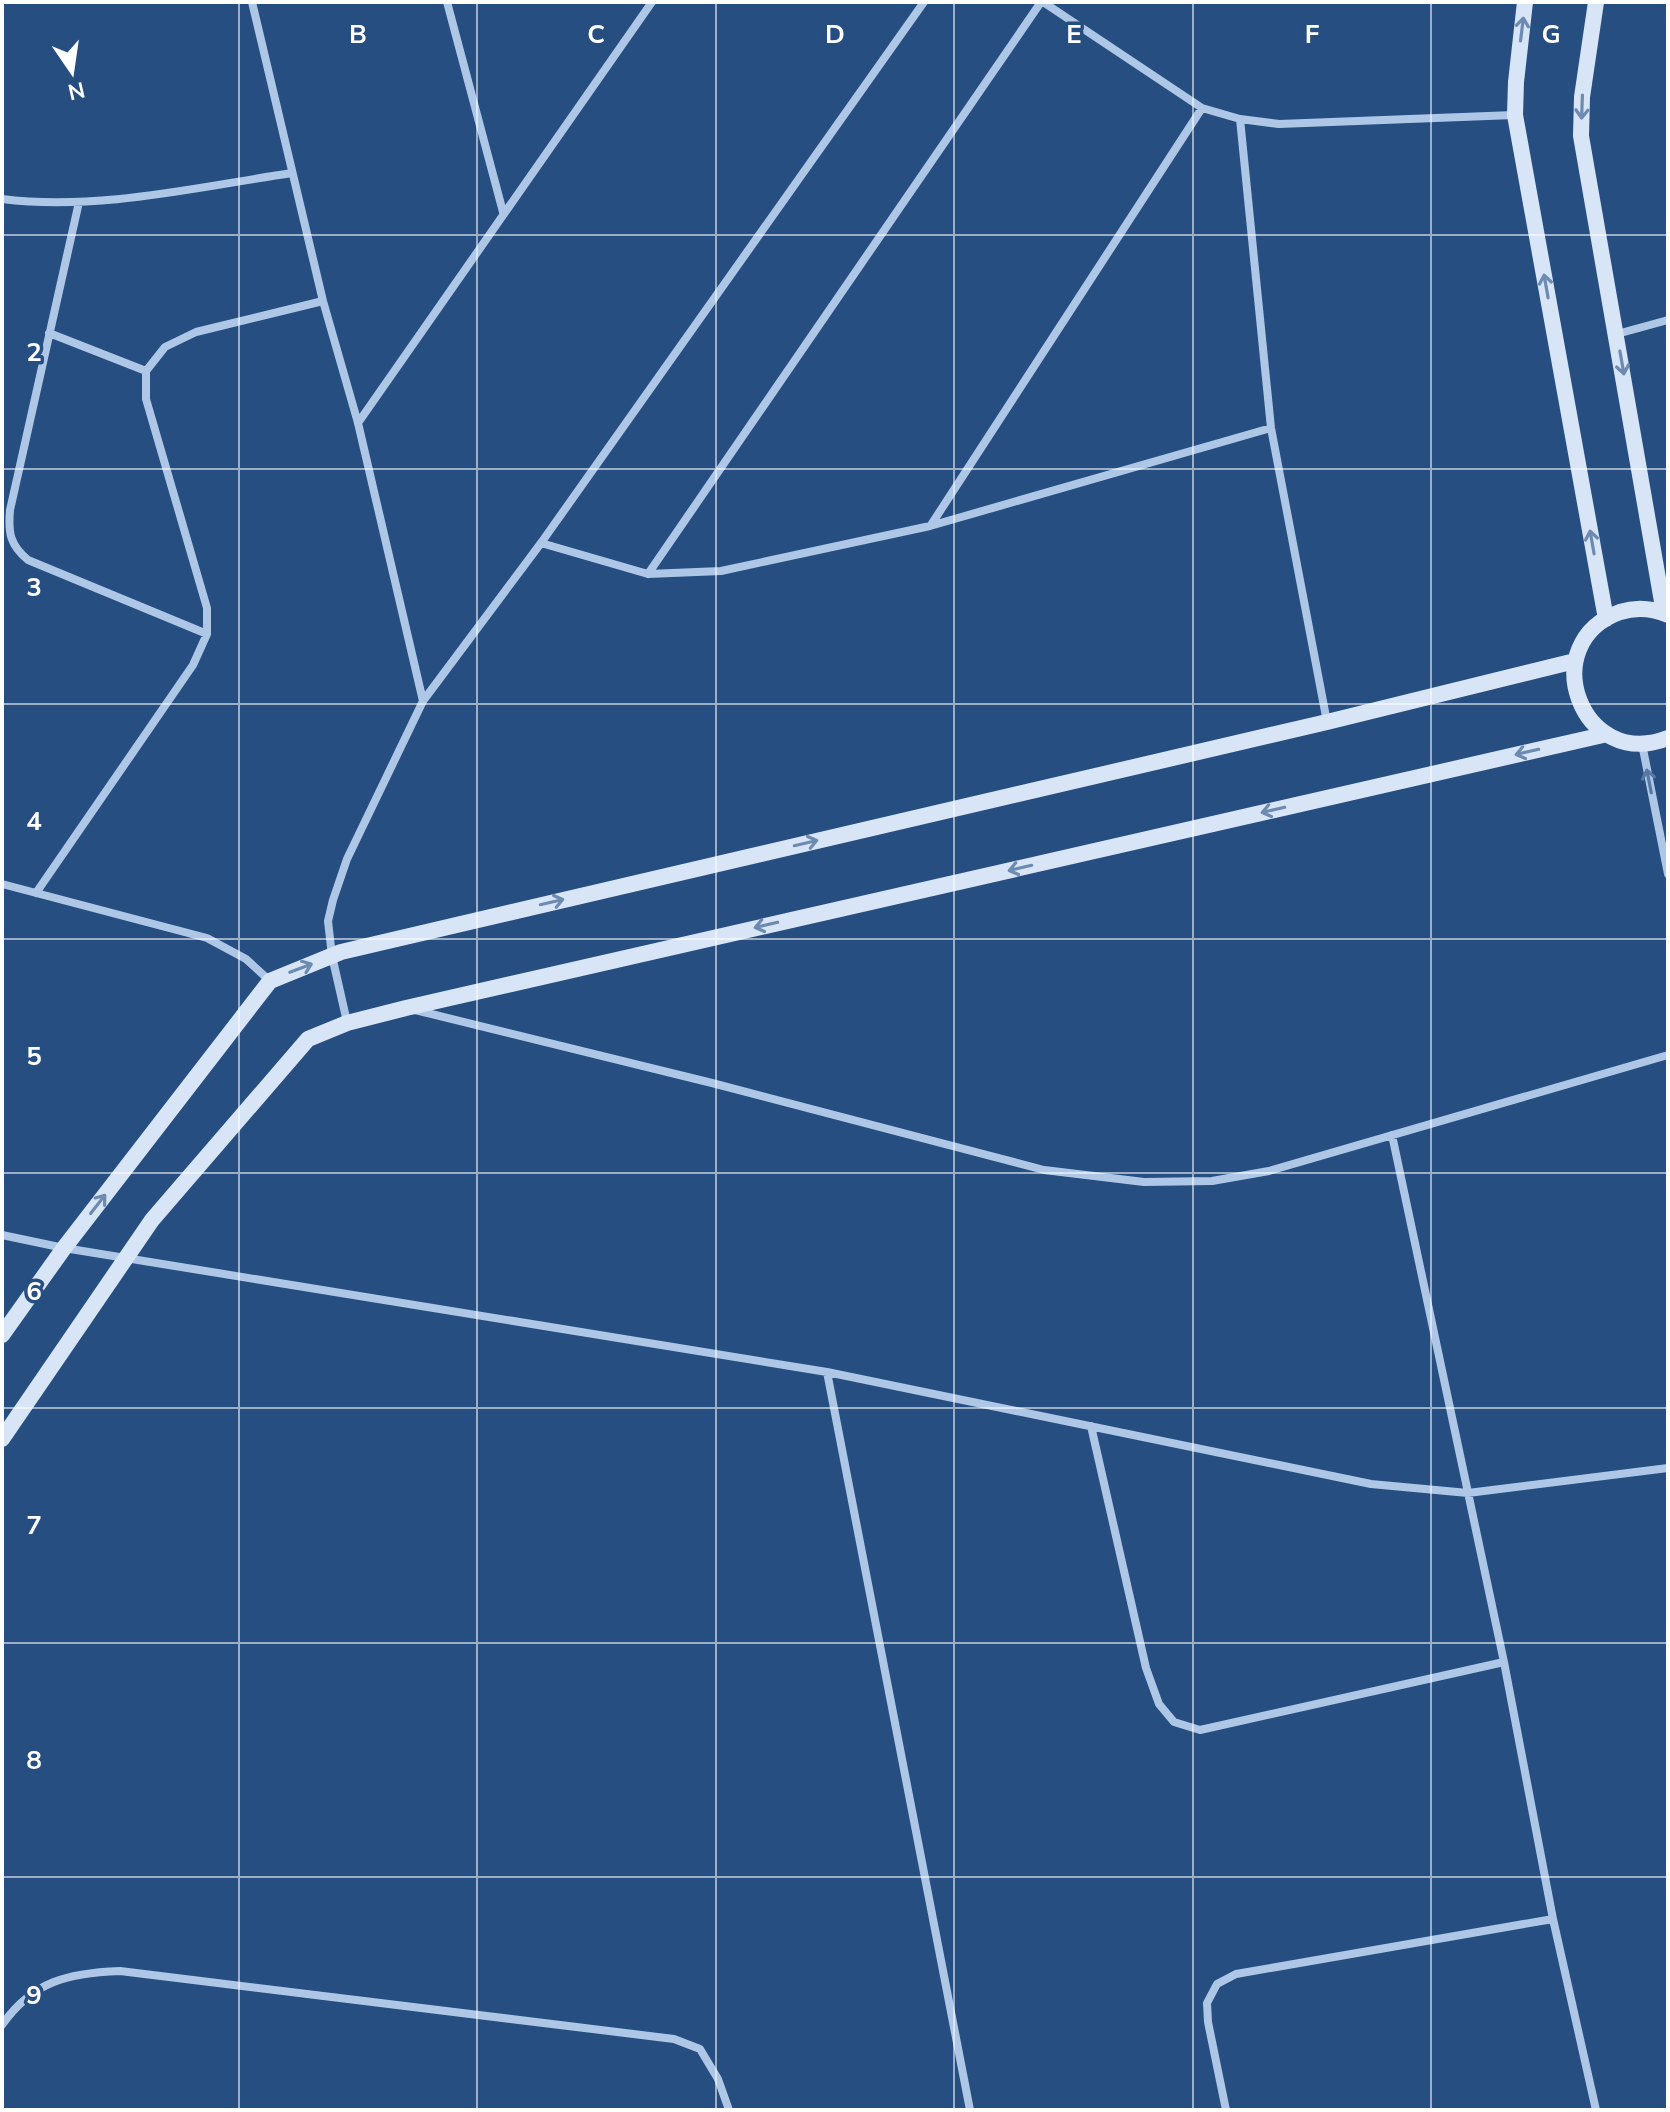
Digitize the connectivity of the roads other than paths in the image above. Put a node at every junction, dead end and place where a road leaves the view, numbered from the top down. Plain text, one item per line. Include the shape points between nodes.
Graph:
1 (252, 2) edge
2 (447, 2) edge
3 (652, 2) edge
4 (924, 2) edge
5 (1042, 2) edge
6 (1525, 2) edge
7 (1596, 2) edge
8 (1202, 108) junction
9 (1515, 115) junction
10 (1240, 119) junction
11 (292, 173) junction
12 (2, 199) edge
13 (79, 202) junction
14 (503, 212) junction
15 (323, 301) junction
16 (1668, 320) edge
17 (49, 333) junction
18 (1617, 334) junction
19 (146, 371) junction
20 (358, 423) junction
21 (1271, 428) junction
22 (930, 526) junction
23 (541, 543) junction
24 (648, 574) junction
25 (1666, 614) edge
26 (1606, 619) junction
27 (207, 634) junction
28 (1575, 661) junction
29 (423, 701) junction
30 (1327, 722) junction
31 (1603, 735) junction
32 (1668, 738) edge
33 (1642, 744) junction
34 (1668, 874) edge
35 (2, 884) edge
36 (36, 893) junction
37 (332, 956) junction
38 (270, 981) junction
39 (406, 1008) junction
40 (347, 1023) junction
41 (1668, 1055) edge
42 (1392, 1135) junction
43 (2, 1235) edge
44 (64, 1248) junction
45 (127, 1256) junction
46 (2, 1335) edge
47 (827, 1372) junction
48 (1091, 1426) junction
49 (2, 1439) edge
50 (1668, 1468) edge
51 (1468, 1493) junction
52 (1504, 1662) junction
53 (1553, 1919) junction
54 (2, 2025) edge
55 (729, 2110) edge
56 (970, 2110) edge
57 (1226, 2110) edge
58 (1596, 2110) edge

1 - 11 street
2 - 14 street
3 - 14 street
4 - 23 street
5 - 8 street
5 - 24 street
9 -> 6 street
7 -> 18 street via 1581,136
8 - 10 street
8 - 22 street
9 - 10 street via 1294,123
26 -> 9 street
10 - 21 street
11 - 13 street
11 - 15 street
12 - 13 street
13 - 17 street
14 - 20 street
15 - 19 street via 196,332 165,347
15 - 20 street
16 - 18 street
17 - 19 street
17 - 27 street via 10,510 13,548 28,560
18 -> 25 street
19 - 27 street via 146,399 207,608
20 - 29 street
21 - 22 street
21 - 30 street
22 - 24 street via 721,571
23 - 24 street
23 - 29 street
25 - 26 street via 1635,609
26 - 28 street via 1583,641
27 - 36 street via 193,665
28 - 30 street
28 - 31 street via 1579,703
29 - 37 street via 342,873 328,921
37 -> 30 street
31 - 33 street
31 -> 39 street
32 - 33 street
34 -> 33 street
35 - 36 street
36 - 38 street via 207,938 246,959
38 -> 37 street
37 - 40 street
44 -> 38 street
39 - 40 street
39 - 42 street via 1044,1170 1144,1182 1212,1181 1269,1171
40 - 45 street via 308,1039
41 - 42 street
42 - 51 street
43 - 44 street
44 - 45 street
44 - 46 street
45 - 47 street
45 - 49 street
47 - 48 street
47 - 56 street
48 - 51 street via 1371,1484
48 - 52 street via 1146,1668 1159,1704 1174,1722 1200,1730
50 - 51 street
51 - 52 street
52 - 53 street
53 - 57 street via 1236,1974 1217,1984 1207,2003 1208,2022
53 - 58 street
54 - 55 street via 14,2008 48,1983 120,1971 674,2039 700,2049

